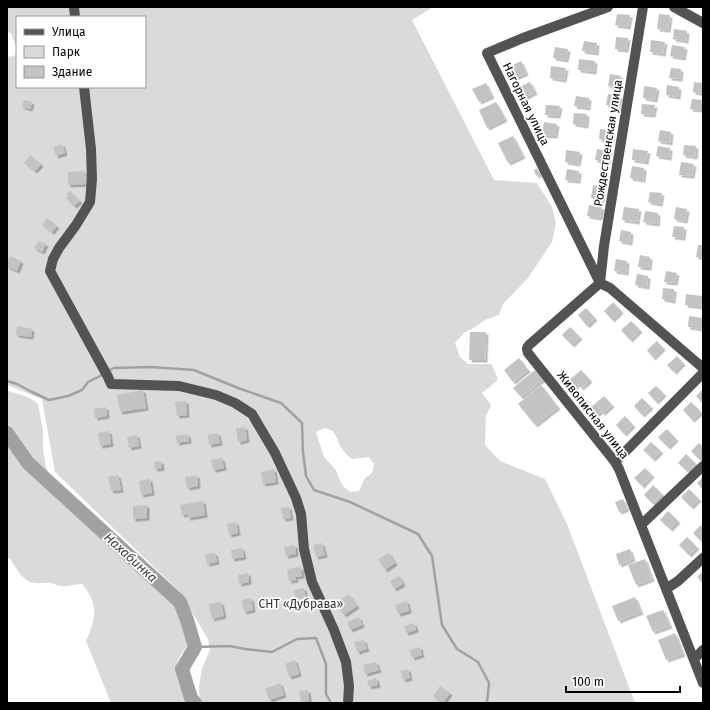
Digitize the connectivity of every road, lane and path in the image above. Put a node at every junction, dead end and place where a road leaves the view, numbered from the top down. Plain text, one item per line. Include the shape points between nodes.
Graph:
1 (608, 7) edge
2 (643, 7) edge
3 (674, 7) edge
4 (703, 23) edge
5 (84, 88) edge
6 (600, 282) junction
7 (703, 368) edge
8 (703, 373) edge
9 (615, 462) junction
10 (703, 466) edge
11 (641, 525) junction
12 (703, 558) edge
13 (666, 589) junction
14 (703, 650) edge
15 (694, 659) junction
16 (703, 683) edge
17 (348, 703) edge

1 - 6 street, Нагорная улица via 487,53
2 - 6 street, Рождественская улица
3 - 4 street
5 - 17 street via 91,149 90,202 53,259 50,271 111,384 179,386 216,395 236,403 252,414 275,452 296,498 312,582 346,662
6 - 7 street
6 - 9 street, Живописная улица via 529,345 527,350
8 - 9 street
9 - 11 street, Живописная улица
10 - 11 street
11 - 13 street, Живописная улица
12 - 13 street
13 - 15 street, Живописная улица
14 - 15 street
15 - 16 street, Живописная улица

